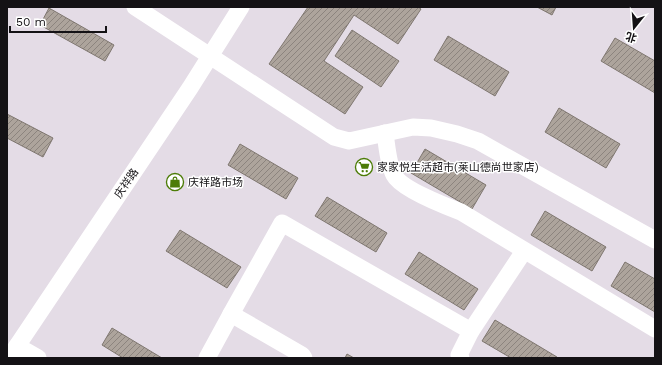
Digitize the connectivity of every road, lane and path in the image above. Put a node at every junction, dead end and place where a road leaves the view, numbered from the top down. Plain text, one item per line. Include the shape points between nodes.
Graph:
1 (135, 7) edge
2 (241, 7) edge
3 (210, 56) junction
4 (385, 133) junction
5 (655, 240) edge
6 (524, 251) junction
7 (231, 314) junction
8 (655, 329) edge
9 (471, 331) junction
10 (13, 352) edge
11 (38, 358) edge
12 (207, 358) edge
13 (304, 358) edge
14 (461, 358) edge

1 - 3 street
2 - 3 street, 庆祥路
3 - 4 street via 334,137 349,141
3 - 10 street, 庆祥路
4 - 5 street via 413,127 430,128 478,140
4 - 6 street via 390,166 400,182 460,212
6 - 8 street
6 - 9 street
7 - 9 street via 282,223
7 - 12 street
7 - 13 street
9 - 14 street via 459,355
10 - 11 street

